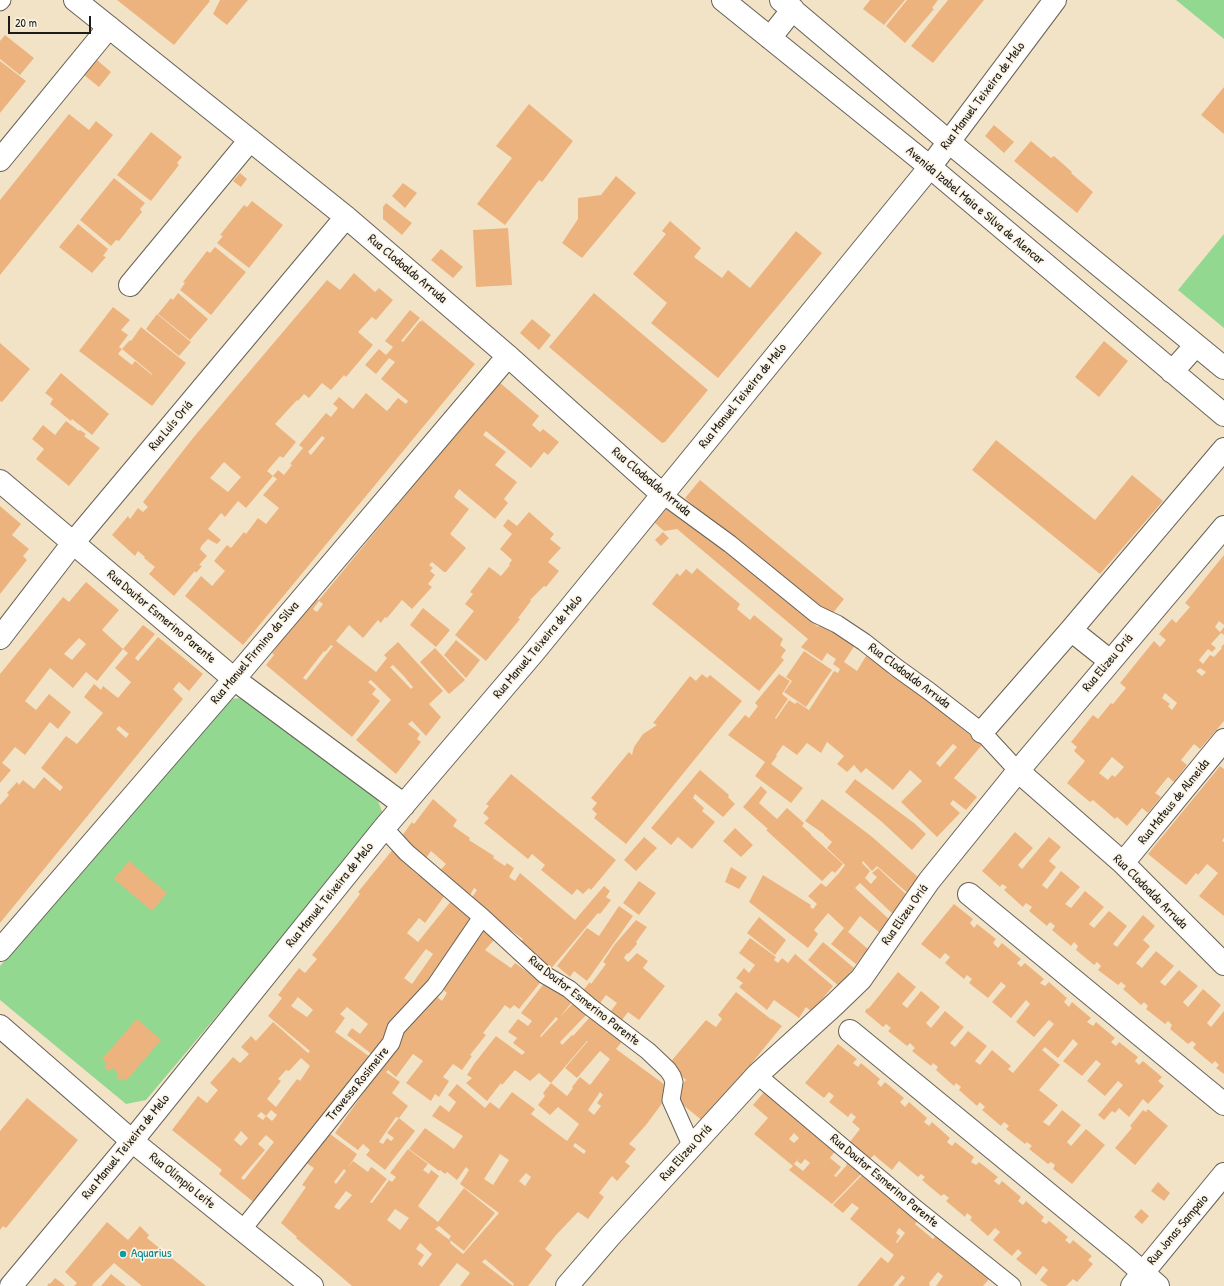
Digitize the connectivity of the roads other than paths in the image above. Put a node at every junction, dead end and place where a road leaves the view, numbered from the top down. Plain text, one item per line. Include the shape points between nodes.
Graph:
1 (75, 0) edge
2 (723, 0) edge
3 (1055, 0) edge
4 (787, 5) edge
5 (109, 27) junction
6 (770, 38) junction
7 (250, 140) junction
8 (948, 142) junction
9 (0, 160) edge
10 (930, 167) junction
11 (346, 217) junction
12 (130, 285) dead end
13 (1196, 345) junction
14 (508, 356) junction
15 (1224, 368) edge
16 (1172, 372) junction
17 (1224, 415) edge
18 (1224, 449) edge
19 (0, 481) edge
20 (663, 495) junction
21 (1224, 527) edge
22 (73, 543) junction
23 (1071, 630) junction
24 (0, 638) edge
25 (1110, 661) junction
26 (234, 679) junction
27 (982, 732) junction
28 (1224, 740) edge
29 (1018, 771) junction
30 (404, 805) junction
31 (384, 828) junction
32 (1123, 863) junction
33 (969, 894) dead end
34 (482, 917) junction
35 (0, 950) edge
36 (1222, 959) edge
37 (0, 1026) edge
38 (850, 1031) dead end
39 (757, 1075) junction
40 (1224, 1104) edge
41 (132, 1141) junction
42 (692, 1147) junction
43 (1224, 1174) edge
44 (242, 1230) junction
45 (1144, 1282) edge
46 (11, 1286) edge
47 (312, 1286) edge
48 (567, 1286) edge
49 (1012, 1286) edge

1 - 5 street, Rua Clodoaldo Arruda
2 - 6 street, Avenida Izabel Maia e Silva de Alencar
3 - 8 street, Rua Manuel Teixeira de Melo
4 - 6 street
4 - 8 street
5 - 7 street, Rua Clodoaldo Arruda
5 - 9 street
6 - 10 street, Avenida Izabel Maia e Silva de Alencar
7 - 11 street, Rua Clodoaldo Arruda
7 - 12 street
8 - 10 street, Rua Manuel Teixeira de Melo
8 - 13 street
10 - 16 street, Avenida Izabel Maia e Silva de Alencar
10 - 20 street, Rua Manuel Teixeira de Melo
11 - 14 street, Rua Clodoaldo Arruda
11 - 22 street, Rua Luís Oriá
13 - 15 street
13 - 16 street
14 - 20 street, Rua Clodoaldo Arruda
14 - 26 street, Rua Manuel Firmino da Silva
16 - 17 street, Avenida Izabel Maia e Silva de Alencar
18 - 23 street
19 - 22 street, Rua Doutor Esmerino Parente
20 - 27 lane, Rua Clodoaldo Arruda via 730,544 816,614 864,642
20 - 30 street, Rua Manuel Teixeira de Melo
21 - 25 street, Rua Elizeu Oriá
22 - 24 street, Rua Luís Oriá
22 - 26 street, Rua Doutor Esmerino Parente
23 - 25 street
23 - 27 street
25 - 29 street, Rua Elizeu Oriá
26 - 30 street, Rua Doutor Esmerino Parente
26 - 35 street, Rua Manuel Firmino da Silva
27 - 29 lane, Rua Clodoaldo Arruda
28 - 32 street, Rua Mateus de Almeida
29 - 32 street, Rua Clodoaldo Arruda
29 - 39 street, Rua Elizeu Oriá via 929,880 861,979
30 - 31 street, Rua Manuel Teixeira de Melo
31 - 34 lane, Rua Doutor Esmerino Parente via 406,852
31 - 41 street, Rua Manuel Teixeira de Melo
32 - 36 street, Rua Clodoaldo Arruda
33 - 40 street
34 - 42 lane, Rua Doutor Esmerino Parente via 546,975 569,989 648,1051 668,1070 674,1082 671,1100
34 - 44 lane, Travessa Rosimeire via 435,986 396,1028 391,1043
37 - 41 street, Rua Olímpio Leite
38 - 45 street
39 - 42 street, Rua Elizeu Oriá
39 - 49 lane, Rua Doutor Esmerino Parente
41 - 44 street, Rua Olímpio Leite
41 - 46 street, Rua Manuel Teixeira de Melo
42 - 48 street, Rua Elizeu Oriá
43 - 45 street, Rua Jonas Sampaio
44 - 47 street, Rua Olímpio Leite

